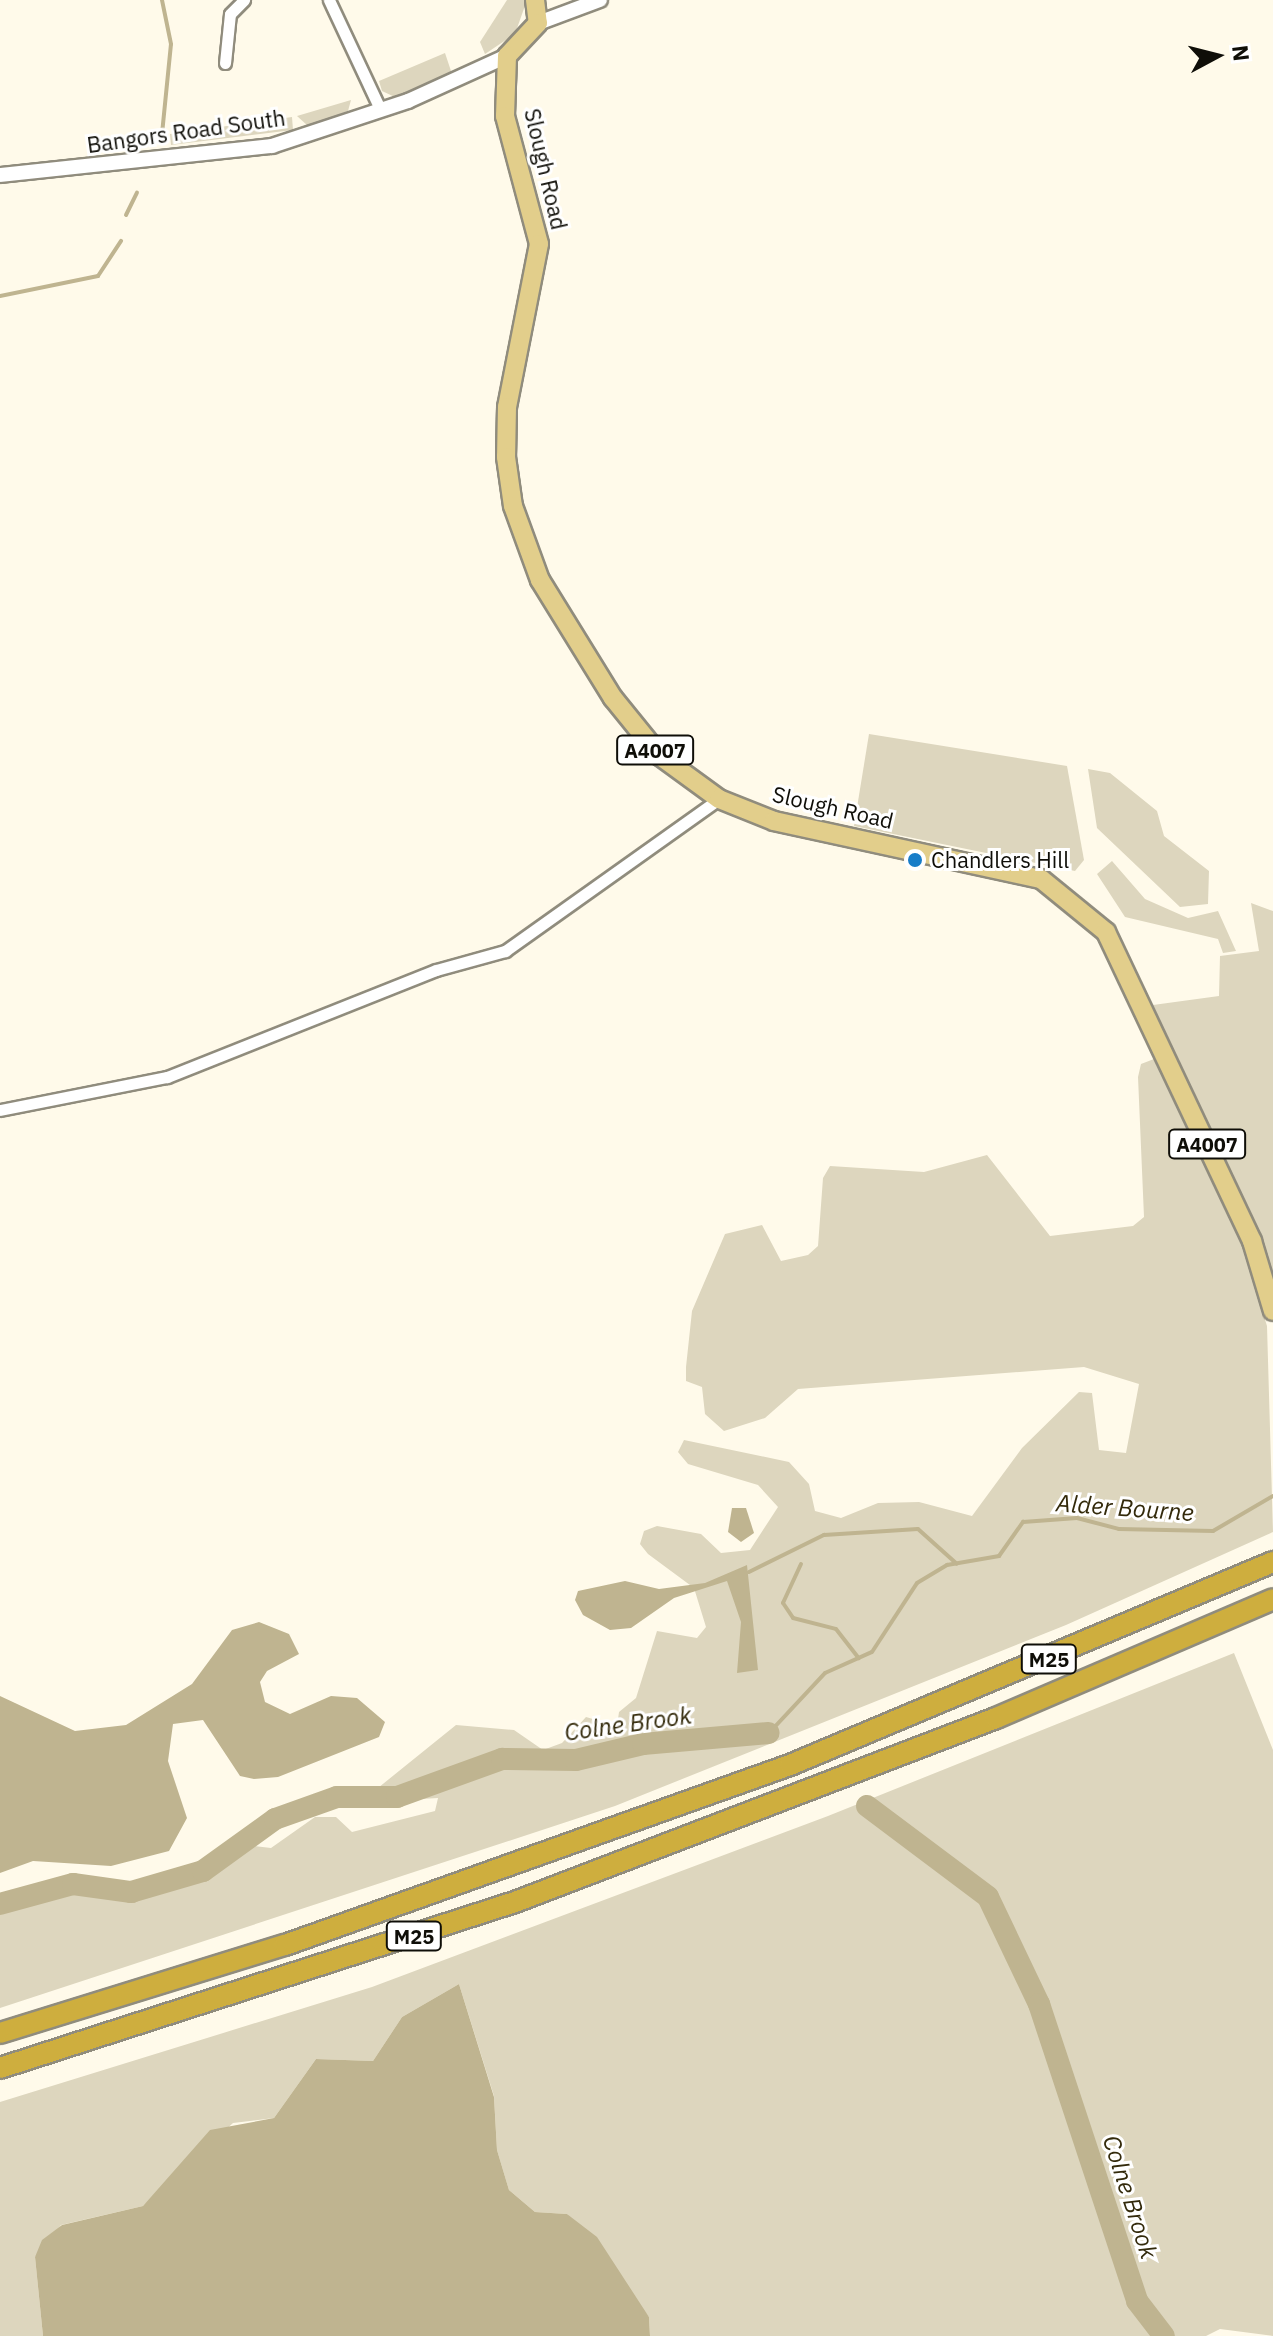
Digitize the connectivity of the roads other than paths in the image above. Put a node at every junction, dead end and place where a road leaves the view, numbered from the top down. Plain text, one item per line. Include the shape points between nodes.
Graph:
1 (244, 0) edge
2 (329, 0) edge
3 (535, 0) edge
4 (600, 0) edge
5 (538, 23) junction
6 (507, 56) junction
7 (225, 63) dead end
8 (380, 109) junction
9 (0, 175) edge
10 (719, 799) junction
11 (0, 1110) edge
12 (1273, 1311) edge
13 (1273, 1562) edge
14 (1273, 1599) edge
15 (0, 2033) edge
16 (0, 2068) edge

1 - 7 street via 230,14
2 - 8 street
3 - 5 main road
4 - 5 street
5 - 6 main road
6 - 8 street, Bangors Road South
6 - 10 main road, Slough Road / A4007 via 505,116 539,244 507,407 513,506 540,580 613,698 660,756
8 - 9 street, Bangors Road South via 272,146
10 - 11 street via 505,951 421,976 167,1077
10 - 12 main road, Slough Road / A4007 via 774,821 1041,879 1106,932 1252,1241
13 - 15 highway, M25 via 790,1765 371,1916
14 - 16 highway, M25 via 821,1787 327,1967

